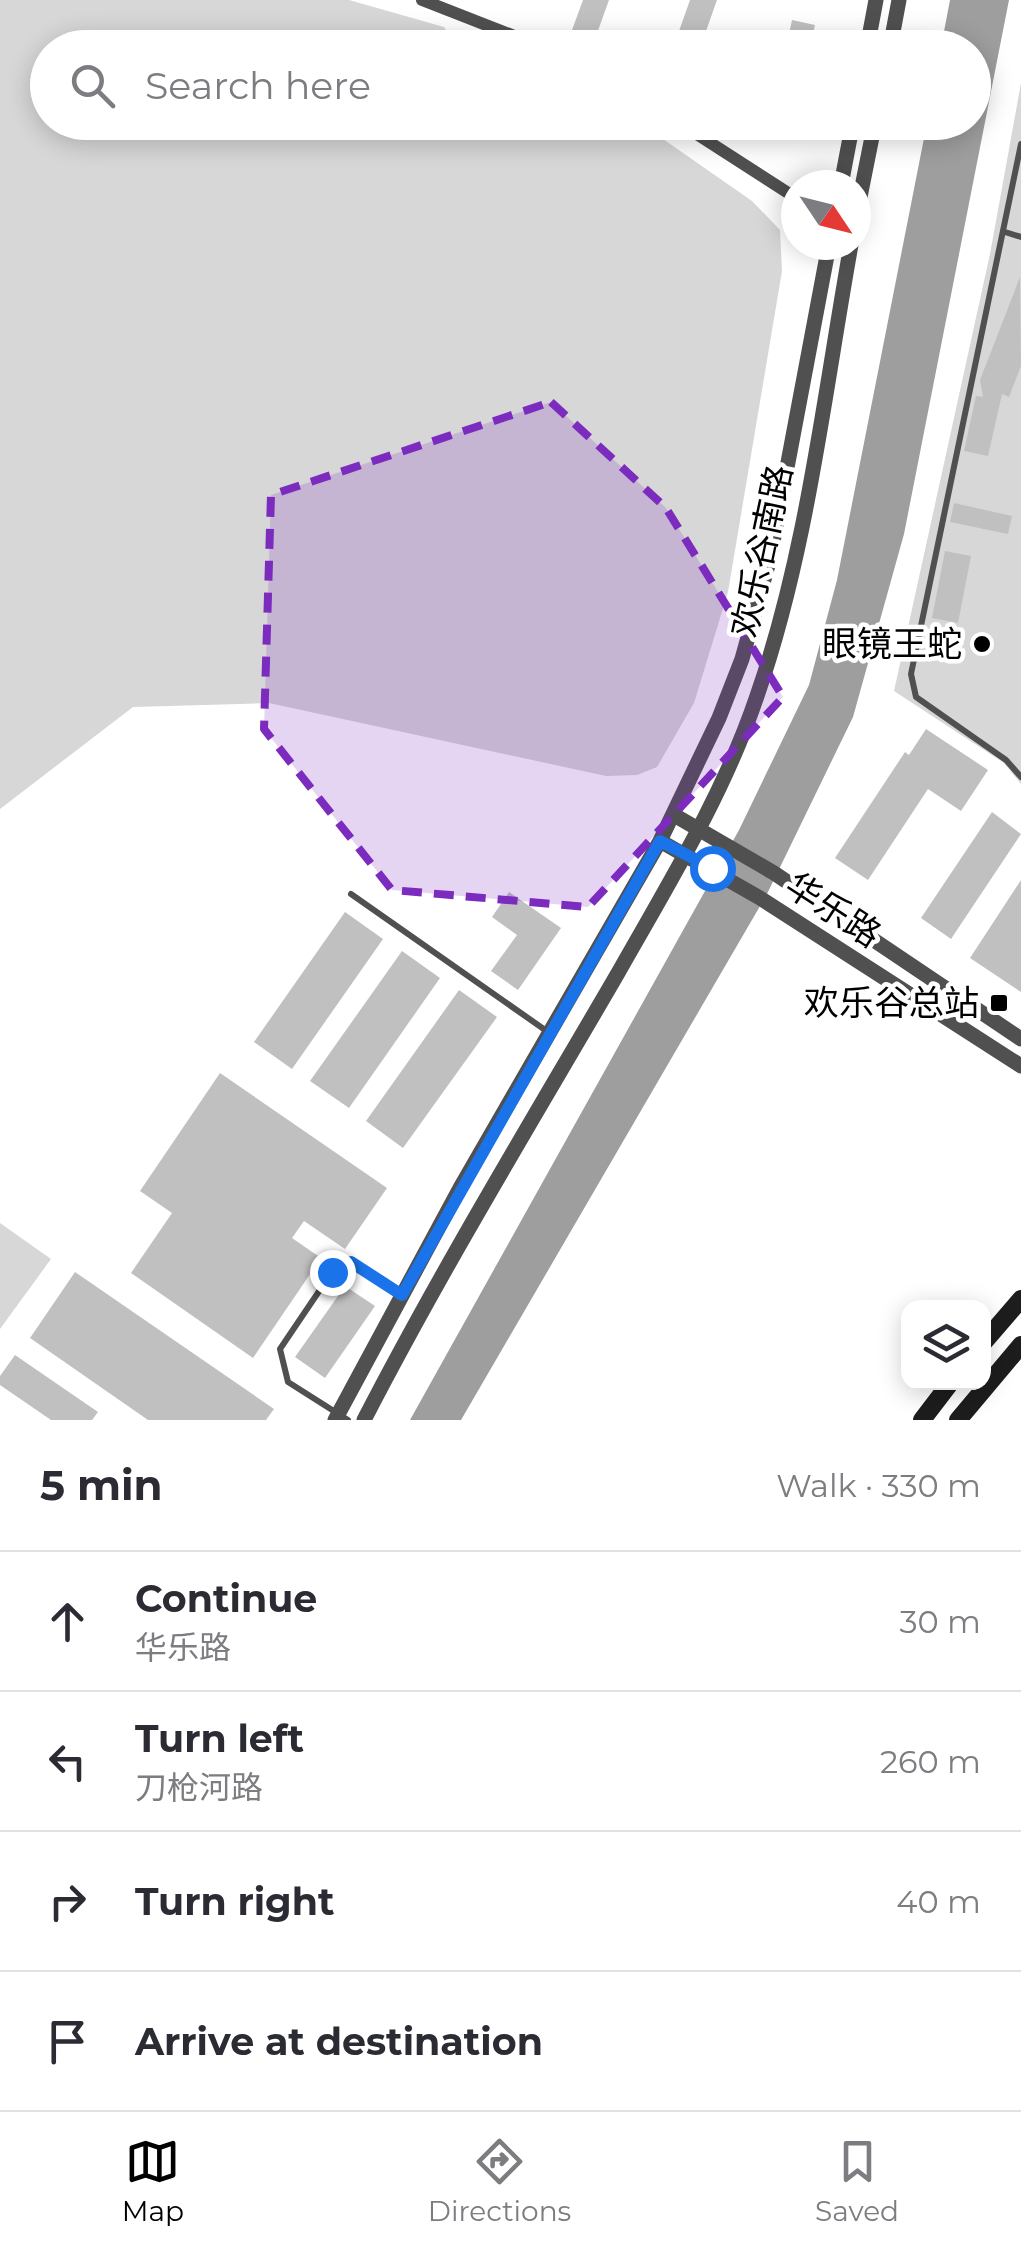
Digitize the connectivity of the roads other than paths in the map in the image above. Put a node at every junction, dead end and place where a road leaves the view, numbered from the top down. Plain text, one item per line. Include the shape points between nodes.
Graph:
1 (422, 0) edge
2 (876, 0) edge
3 (899, 0) edge
4 (500, 30) edge
5 (870, 30) edge
6 (893, 30) edge
7 (706, 140) edge
8 (849, 140) edge
9 (872, 140) edge
10 (1021, 144) edge
11 (843, 170) edge
12 (866, 170) edge
13 (781, 188) edge
14 (1005, 232) junction
15 (1021, 237) edge
16 (826, 260) edge
17 (848, 260) edge
18 (1021, 777) edge
19 (674, 815) junction
20 (700, 829) junction
21 (660, 841) junction
22 (685, 855) junction
23 (352, 894) dead end
24 (601, 943) junction
25 (627, 956) junction
26 (550, 1033) junction
27 (1021, 1038) edge
28 (1021, 1066) edge
29 (402, 1295) junction
30 (1021, 1300) edge
31 (991, 1334) edge
32 (1021, 1344) edge
33 (945, 1390) edge
34 (340, 1418) edge
35 (364, 1420) edge
36 (922, 1420) edge
37 (958, 1420) edge

1 - 4 street
2 - 5 street
3 - 6 street
7 - 13 street
8 - 11 street
9 - 12 street
10 - 14 lane
14 - 15 lane
14 - 18 lane via 911,674 916,697
16 - 19 street, 欢乐谷南路 via 766,574 731,688
17 - 20 street, 欢乐谷南路 via 774,644
19 - 20 street, 华乐路
19 - 21 street, 欢乐谷南路
20 - 22 street, 欢乐谷南路
20 - 27 street, 华乐路
21 - 22 street, 华乐路
21 - 24 street, 欢乐谷南路
22 - 25 street, 欢乐谷南路
22 - 28 street, 华乐路
23 - 26 lane
24 - 25 street via 620,939
24 - 26 street, 欢乐谷南路
25 - 35 street, 欢乐谷南路
26 - 29 street, 欢乐谷南路
29 - 34 street, 欢乐谷南路
29 - 34 lane via 351,1262 332,1272 280,1349 288,1382
30 - 31 main road
32 - 37 main road
33 - 36 main road

